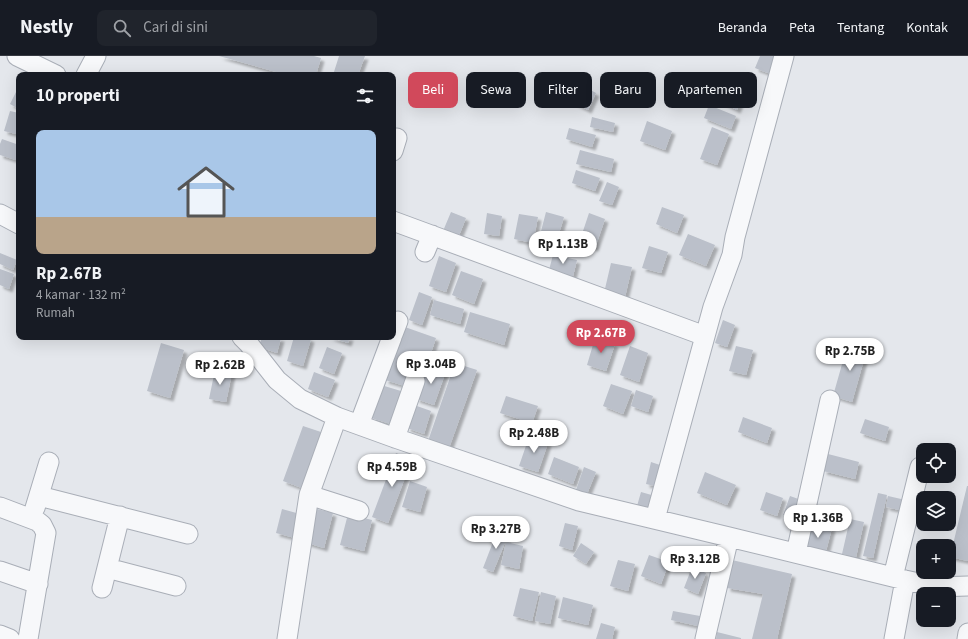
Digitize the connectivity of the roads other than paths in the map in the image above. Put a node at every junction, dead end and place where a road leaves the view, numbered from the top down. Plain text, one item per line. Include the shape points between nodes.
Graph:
1 (17, 56) edge
2 (96, 56) edge
3 (784, 56) edge
4 (50, 72) edge
5 (88, 72) edge
6 (0, 214) edge
7 (16, 222) edge
8 (396, 222) edge
9 (432, 235) junction
10 (425, 252) dead end
11 (705, 336) junction
12 (246, 340) edge
13 (391, 340) edge
14 (415, 381) dead end
15 (830, 400) dead end
16 (337, 417) junction
17 (359, 425) junction
18 (395, 438) junction
19 (49, 462) dead end
20 (917, 483) edge
21 (309, 495) junction
22 (39, 496) junction
23 (0, 507) edge
24 (359, 511) dead end
25 (120, 516) junction
26 (32, 519) junction
27 (655, 519) junction
28 (188, 534) dead end
29 (729, 536) junction
30 (796, 553) junction
31 (107, 568) junction
32 (0, 571) edge
33 (899, 579) junction
34 (38, 584) junction
35 (176, 586) dead end
36 (968, 586) edge
37 (102, 588) dead end
38 (968, 633) edge
39 (0, 635) edge
40 (10, 639) edge
41 (28, 639) edge
42 (287, 639) edge
43 (705, 639) edge
44 (894, 639) edge
45 (967, 639) edge

1 - 4 street
2 - 5 street
3 - 11 street via 732,255
6 - 7 street
8 - 9 street
9 - 10 street
9 - 11 street
11 - 27 street
12 - 16 street via 277,380 300,399
13 - 17 street
14 - 18 street
15 - 30 street
16 - 17 street
16 - 21 street
17 - 18 street
18 - 27 street via 579,501
19 - 22 street
20 - 33 street
21 - 24 street
21 - 42 street
22 - 25 street
22 - 26 street
23 - 26 street
25 - 28 street
25 - 31 street
26 - 34 street via 42,525 46,533
27 - 29 street
29 - 30 street
29 - 43 street
30 - 33 street
31 - 35 street
31 - 37 street
32 - 34 street
33 - 36 street via 937,587
33 - 44 street
34 - 41 street
38 - 45 street
39 - 40 street

